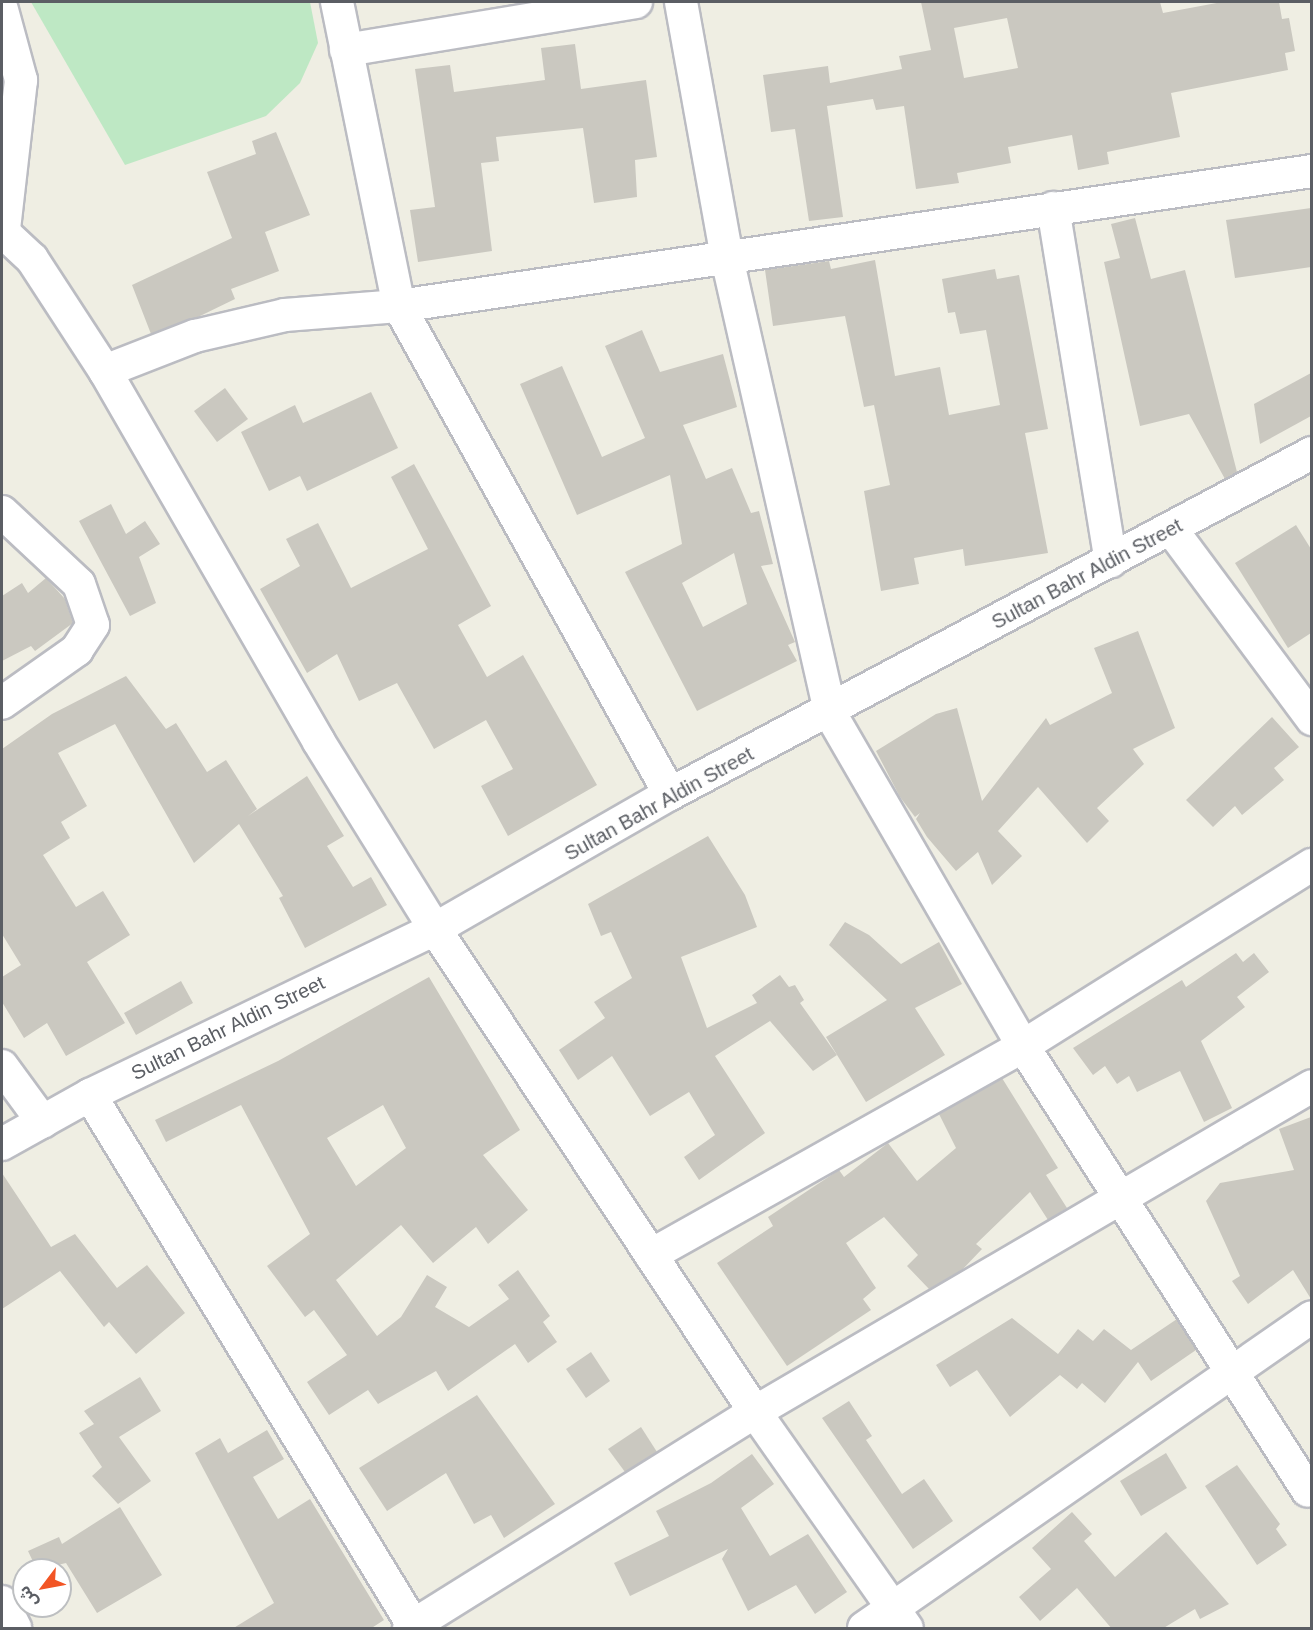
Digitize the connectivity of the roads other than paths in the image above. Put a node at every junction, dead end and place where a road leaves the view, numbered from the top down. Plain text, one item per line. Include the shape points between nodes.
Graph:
1 (337, 2) edge
2 (636, 2) edge
3 (681, 2) edge
4 (2, 10) edge
5 (346, 50) junction
6 (1311, 171) edge
7 (1053, 208) junction
8 (2, 228) edge
9 (727, 258) junction
10 (399, 306) junction
11 (105, 371) junction
12 (1311, 453) edge
13 (2, 512) edge
14 (1171, 529) junction
15 (1111, 561) junction
16 (2, 703) edge
17 (830, 713) junction
18 (1311, 719) edge
19 (670, 794) junction
20 (1311, 865) edge
21 (435, 929) junction
22 (1023, 1046) junction
23 (2, 1066) edge
24 (1311, 1086) edge
25 (90, 1095) junction
26 (43, 1122) junction
27 (2, 1144) edge
28 (1124, 1198) junction
29 (651, 1256) junction
30 (1311, 1317) edge
31 (1233, 1372) junction
32 (755, 1412) junction
33 (1308, 1491) dead end
34 (2, 1602) edge
35 (901, 1619) edge
36 (413, 1628) edge
37 (15, 1629) edge
38 (864, 1629) edge

1 - 5 street
2 - 5 street
3 - 9 street
4 - 8 street via 21,80
5 - 10 street
6 - 7 street
7 - 9 street
7 - 15 street
8 - 11 street via 32,259
9 - 10 street
9 - 17 street
10 - 11 street via 285,315 195,336
10 - 19 street
11 - 21 street via 319,742
12 - 14 street, Sultan Bahr Aldin Street
13 - 16 street via 79,584 93,625 77,650
14 - 15 street, Sultan Bahr Aldin Street
14 - 18 street
15 - 17 street, Sultan Bahr Aldin Street
17 - 19 street, Sultan Bahr Aldin Street
17 - 22 street
19 - 21 street, Sultan Bahr Aldin Street
20 - 22 street
21 - 25 street, Sultan Bahr Aldin Street
21 - 29 street
22 - 28 street
22 - 29 street
23 - 26 street
24 - 28 street
25 - 26 street, Sultan Bahr Aldin Street
25 - 36 street
26 - 27 street, Sultan Bahr Aldin Street
28 - 31 street
28 - 32 street
29 - 32 street
30 - 31 street
31 - 33 street
31 - 35 street
32 - 35 street
32 - 36 street
34 - 37 street
35 - 38 street

